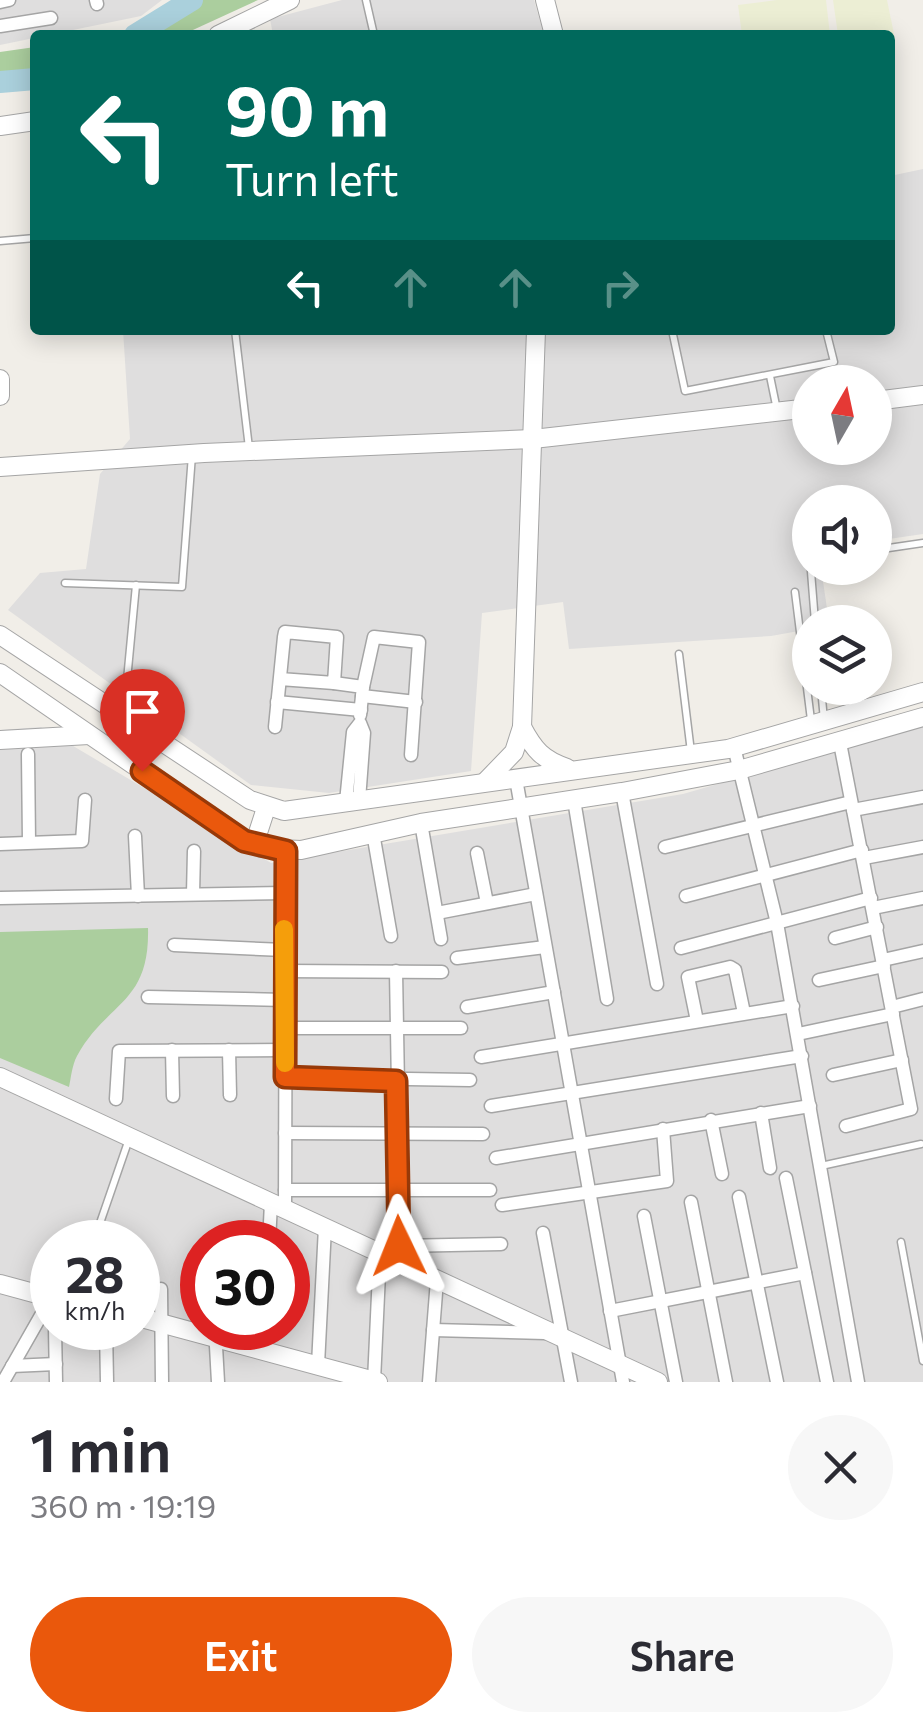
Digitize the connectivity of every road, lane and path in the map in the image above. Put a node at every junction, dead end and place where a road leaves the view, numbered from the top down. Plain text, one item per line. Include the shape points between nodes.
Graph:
1 (9, 0) edge
2 (290, 0) edge
3 (366, 0) edge
4 (545, 0) edge
5 (0, 2) edge
6 (51, 18) dead end
7 (0, 26) edge
8 (228, 30) edge
9 (373, 30) edge
10 (553, 30) edge
11 (30, 123) edge
12 (0, 126) edge
13 (30, 238) edge
14 (0, 241) edge
15 (236, 335) edge
16 (536, 335) edge
17 (673, 335) edge
18 (827, 335) edge
19 (770, 376) junction
20 (0, 379) edge
21 (923, 395) edge
22 (0, 396) edge
23 (892, 398) edge
24 (792, 410) edge
25 (777, 412) junction
26 (533, 439) junction
27 (250, 452) junction
28 (192, 454) junction
29 (0, 467) edge
30 (923, 543) edge
31 (892, 548) edge
32 (65, 583) dead end
33 (136, 586) junction
34 (795, 592) dead end
35 (0, 635) edge
36 (680, 654) dead end
37 (0, 673) edge
38 (280, 678) junction
39 (127, 680) dead end
40 (334, 684) junction
41 (923, 692) edge
42 (278, 702) junction
43 (416, 702) junction
44 (361, 704) junction
45 (820, 705) edge
46 (923, 717) edge
47 (818, 723) junction
48 (275, 727) dead end
49 (522, 727) junction
50 (88, 735) junction
51 (0, 740) edge
52 (840, 743) junction
53 (734, 747) junction
54 (28, 754) dead end
55 (692, 754) junction
56 (411, 755) dead end
57 (576, 770) junction
58 (739, 770) junction
59 (516, 779) junction
60 (484, 783) junction
61 (622, 792) junction
62 (923, 797) edge
63 (85, 800) dead end
64 (574, 800) junction
65 (352, 801) junction
66 (852, 806) junction
67 (520, 807) junction
68 (266, 808) junction
69 (422, 822) junction
70 (754, 826) junction
71 (373, 834) junction
72 (135, 836) dead end
73 (29, 842) junction
74 (0, 844) edge
75 (254, 845) junction
76 (923, 846) edge
77 (665, 847) dead end
78 (194, 851) dead end
79 (286, 851) junction
80 (477, 853) dead end
81 (863, 854) junction
82 (765, 874) junction
83 (284, 893) junction
84 (193, 894) junction
85 (536, 894) junction
86 (138, 896) junction
87 (686, 896) dead end
88 (0, 898) edge
89 (923, 898) edge
90 (872, 903) junction
91 (487, 904) junction
92 (437, 913) junction
93 (777, 923) junction
94 (876, 928) junction
95 (391, 936) dead end
96 (835, 938) dead end
97 (441, 939) dead end
98 (174, 945) dead end
99 (545, 947) junction
100 (682, 948) dead end
101 (284, 950) junction
102 (923, 951) edge
103 (457, 958) dead end
104 (883, 963) junction
105 (284, 971) junction
106 (396, 971) junction
107 (442, 972) dead end
108 (819, 980) dead end
109 (656, 984) dead end
110 (554, 992) junction
111 (148, 997) dead end
112 (608, 998) dead end
113 (923, 999) edge
114 (285, 1000) junction
115 (793, 1006) junction
116 (468, 1007) dead end
117 (893, 1011) junction
118 (744, 1013) junction
119 (696, 1022) junction
120 (397, 1027) junction
121 (285, 1028) junction
122 (461, 1028) dead end
123 (798, 1034) junction
124 (564, 1044) junction
125 (172, 1050) junction
126 (230, 1050) junction
127 (285, 1050) junction
128 (802, 1056) junction
129 (481, 1057) dead end
130 (902, 1060) junction
131 (833, 1076) dead end
132 (285, 1077) junction
133 (0, 1078) edge
134 (470, 1080) dead end
135 (396, 1081) junction
136 (230, 1095) dead end
137 (570, 1095) junction
138 (172, 1096) dead end
139 (116, 1100) dead end
140 (490, 1106) dead end
141 (810, 1106) junction
142 (761, 1113) junction
143 (711, 1120) junction
144 (846, 1126) dead end
145 (662, 1129) junction
146 (285, 1133) junction
147 (483, 1134) dead end
148 (396, 1135) junction
149 (130, 1137) junction
150 (578, 1143) junction
151 (921, 1144) edge
152 (496, 1158) dead end
153 (822, 1166) junction
154 (770, 1168) dead end
155 (722, 1174) dead end
156 (786, 1178) dead end
157 (397, 1190) junction
158 (490, 1190) dead end
159 (587, 1194) junction
160 (739, 1197) dead end
161 (281, 1200) junction
162 (691, 1202) dead end
163 (502, 1204) dead end
164 (644, 1216) dead end
165 (101, 1220) edge
166 (275, 1220) edge
167 (325, 1226) junction
168 (543, 1233) dead end
169 (901, 1242) dead end
170 (500, 1244) dead end
171 (380, 1252) junction
172 (400, 1254) junction
173 (805, 1274) junction
174 (437, 1280) junction
175 (756, 1282) junction
176 (0, 1284) edge
177 (161, 1289) dead end
178 (30, 1292) edge
179 (708, 1292) junction
180 (660, 1301) junction
181 (610, 1311) junction
182 (161, 1322) junction
183 (180, 1325) edge
184 (433, 1330) junction
185 (30, 1335) edge
186 (559, 1335) junction
187 (56, 1350) edge
188 (107, 1350) edge
189 (217, 1350) edge
190 (263, 1350) edge
191 (923, 1361) edge
192 (56, 1364) junction
193 (318, 1365) junction
194 (12, 1366) junction
195 (621, 1373) edge
196 (351, 1378) edge
197 (376, 1381) edge
198 (3, 1382) edge
199 (56, 1382) edge
200 (108, 1382) edge
201 (162, 1382) edge
202 (218, 1382) edge
203 (428, 1382) edge
204 (572, 1382) edge
205 (658, 1382) edge
206 (676, 1382) edge
207 (726, 1382) edge
208 (776, 1382) edge
209 (827, 1382) edge
210 (858, 1382) edge

1 - 5 street
2 - 8 street
3 - 9 lane
4 - 10 street
6 - 7 street
11 - 12 street
13 - 14 lane
15 - 27 lane
16 - 26 street
17 - 19 lane via 685,391
18 - 19 lane via 834,362
19 - 25 lane
20 - 22 street
21 - 23 street
24 - 25 street
25 - 26 street
26 - 27 street
26 - 49 street
27 - 28 street
28 - 29 street
28 - 33 lane via 182,587
30 - 31 lane
32 - 33 lane
33 - 39 lane
34 - 47 lane
35 - 68 street
36 - 55 lane
37 - 50 street
38 - 40 street
38 - 40 street via 288,630 337,637
38 - 42 street
40 - 44 street
41 - 47 street
42 - 44 street
42 - 48 street
43 - 44 street
43 - 44 street via 419,642 374,637
43 - 56 street
44 - 65 street via 353,732
45 - 47 lane
46 - 52 street
47 - 53 street
49 - 57 street via 547,761
49 - 60 street via 514,752
50 - 51 street
50 - 75 street
52 - 58 street
52 - 66 street
53 - 55 street
53 - 58 street
54 - 73 street
55 - 57 street
57 - 59 street
58 - 61 street
58 - 70 street
59 - 60 street
59 - 67 street
60 - 65 street
61 - 64 street
61 - 109 street
62 - 66 street
63 - 73 street via 82,841
64 - 67 street
64 - 112 street
65 - 68 street
66 - 70 street
66 - 81 street
67 - 69 street
67 - 85 street
68 - 75 street
69 - 71 street
69 - 92 street
70 - 77 street
70 - 82 street
71 - 79 street
71 - 95 street
72 - 86 street
73 - 74 street
75 - 79 street
76 - 81 street
78 - 84 street
79 - 83 street
80 - 91 street
81 - 82 street
81 - 90 street
82 - 87 street
82 - 93 street
83 - 84 street
83 - 101 street
84 - 86 street
85 - 91 street
85 - 99 street
86 - 88 street
89 - 90 street
90 - 93 street
90 - 94 street
91 - 92 street
92 - 97 street
93 - 100 street
93 - 115 street
94 - 96 street
94 - 104 street
98 - 101 street
99 - 103 street
99 - 110 street
101 - 105 street
102 - 104 street
104 - 108 street
104 - 117 street
105 - 106 street
105 - 114 street
106 - 107 street
106 - 120 street
110 - 116 street
110 - 124 street
111 - 114 street
113 - 117 street
114 - 121 street
115 - 118 street
115 - 123 street
117 - 123 street
117 - 130 street
118 - 119 street
118 - 119 street via 730,966 688,976
119 - 124 street
120 - 121 street
120 - 122 street
120 - 135 street
121 - 127 street
123 - 128 street
124 - 129 street
124 - 137 street
125 - 126 street
125 - 138 street
125 - 139 street via 118,1051
126 - 127 street
126 - 136 street
127 - 132 street
128 - 137 street
128 - 141 street
130 - 131 street
130 - 144 street via 910,1111
132 - 135 street
132 - 146 street
133 - 149 street
134 - 135 street
135 - 148 street
137 - 140 street
137 - 150 street
141 - 142 street
141 - 153 street
142 - 143 street
142 - 154 street
143 - 145 street
143 - 155 street
145 - 150 street
145 - 159 street via 669,1180
146 - 148 street
146 - 161 street
147 - 148 street
148 - 157 street
149 - 161 street
149 - 165 lane
150 - 152 street
150 - 159 street
151 - 153 lane
153 - 210 street
156 - 173 street
157 - 158 street
157 - 161 street
157 - 172 street
159 - 163 street
159 - 181 street
160 - 175 street
161 - 166 street
161 - 167 street
162 - 179 street
164 - 180 street
167 - 171 street
167 - 193 street
168 - 186 street
169 - 191 lane
170 - 172 street
171 - 172 street
171 - 197 street
172 - 174 street
173 - 175 street
173 - 209 street
174 - 184 street
174 - 186 street
175 - 179 street
175 - 208 street
176 - 178 street
177 - 182 street
179 - 180 street
179 - 207 street
180 - 181 street
180 - 206 street
181 - 195 street
182 - 183 street
182 - 201 street
184 - 186 street
184 - 203 street
185 - 194 street
186 - 195 street
186 - 204 street
187 - 192 street
188 - 200 street
189 - 202 street
190 - 193 street
192 - 194 street
192 - 199 street
193 - 196 street
194 - 198 street
195 - 205 street
196 - 197 street

